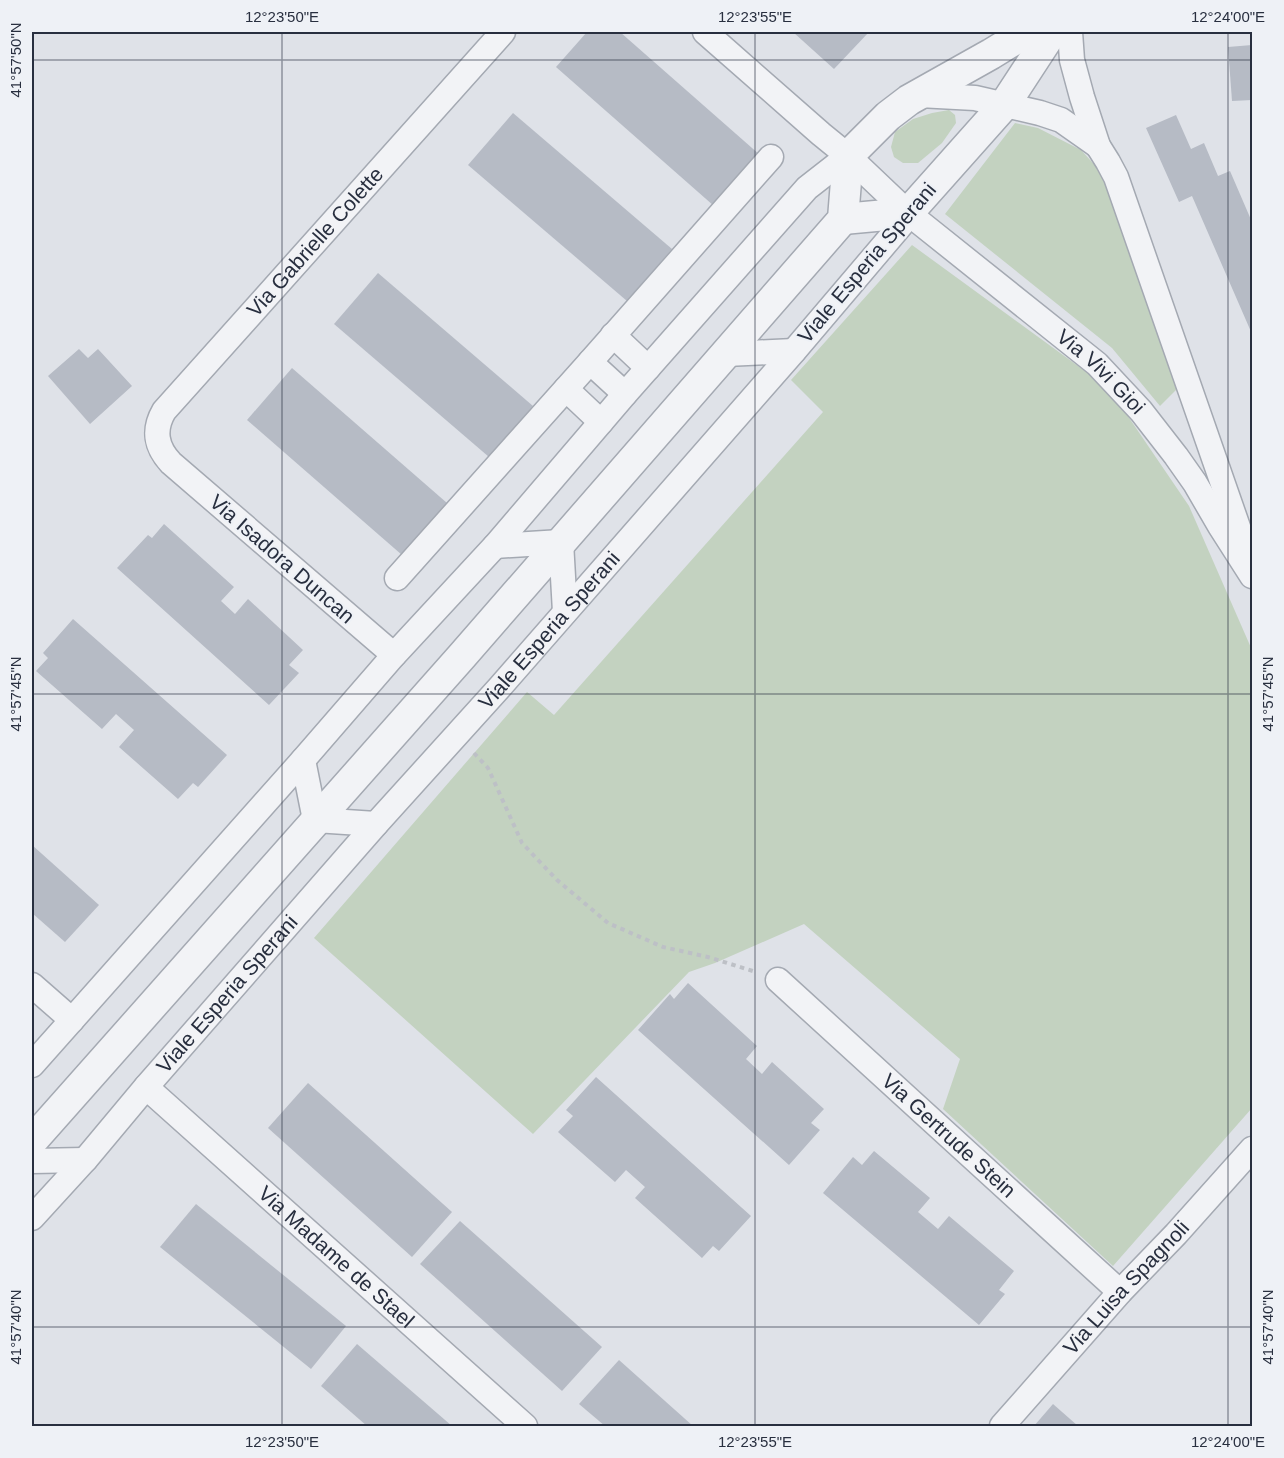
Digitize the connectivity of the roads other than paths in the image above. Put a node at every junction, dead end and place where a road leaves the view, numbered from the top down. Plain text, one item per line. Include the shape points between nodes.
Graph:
1 (503, 32) edge
2 (705, 32) edge
3 (1027, 32) edge
4 (1052, 32) edge
5 (1070, 32) edge
6 (918, 95) junction
7 (1005, 104) junction
8 (1098, 146) junction
9 (848, 156) junction
10 (771, 158) dead end
11 (908, 213) junction
12 (843, 219) junction
13 (614, 335) junction
14 (794, 351) junction
15 (726, 354) junction
16 (590, 362) junction
17 (648, 368) junction
18 (566, 389) junction
19 (625, 394) junction
20 (601, 422) junction
21 (171, 463) joint
22 (561, 542) junction
23 (495, 546) junction
24 (1251, 573) edge
25 (397, 578) dead end
26 (566, 612) junction
27 (394, 655) junction
28 (303, 760) junction
29 (315, 820) junction
30 (376, 824) junction
31 (778, 980) road end
32 (32, 985) edge
33 (72, 1020) junction
34 (32, 1065) edge
35 (146, 1088) junction
36 (32, 1141) edge
37 (1252, 1149) edge
38 (85, 1160) junction
39 (32, 1161) edge
40 (32, 1218) edge
41 (1120, 1292) junction
42 (525, 1426) edge
43 (1002, 1426) edge

1 - 21 street, Via Gabrielle Colette via 164,411 157,432 162,451
2 - 9 street
3 - 6 street
4 - 7 street, Viale Esperia Sperani
5 - 8 street, Via Vivi Gioi via 1076,80
6 - 7 street, Via Vivi Gioi
6 - 9 street via 888,116
7 - 8 street, Via Vivi Gioi via 1062,120
7 - 11 street, Viale Esperia Sperani
8 - 24 street, Via Vivi Gioi via 1116,177 1241,533
9 - 11 street, Via Vivi Gioi
9 - 12 street
9 - 17 street via 807,188
10 - 13 street
11 - 12 street
11 - 14 street, Viale Esperia Sperani via 902,225
11 - 24 street, Via Vivi Gioi via 1085,354 1128,396 1195,483
12 - 15 street
13 - 16 street
13 - 17 street
14 - 15 street
14 - 26 street, Viale Esperia Sperani
15 - 22 street
16 - 18 street
16 - 19 street
17 - 19 street
18 - 20 street
18 - 25 street
19 - 20 street
20 - 23 street
21 - 27 street, Via Isadora Duncan
22 - 23 street
22 - 26 street
22 - 29 street
23 - 27 street
26 - 30 street, Viale Esperia Sperani
27 - 28 street
28 - 29 street
28 - 33 street
29 - 30 street
29 - 36 street
30 - 35 street, Viale Esperia Sperani
31 - 41 street, Via Gertrude Stein
32 - 33 street
33 - 34 street
35 - 38 street, Viale Esperia Sperani
35 - 42 street, Via Madame de Stael
37 - 41 street, Via Luisa Spagnoli
38 - 39 street
38 - 40 street, Viale Esperia Sperani
41 - 43 street, Via Luisa Spagnoli

